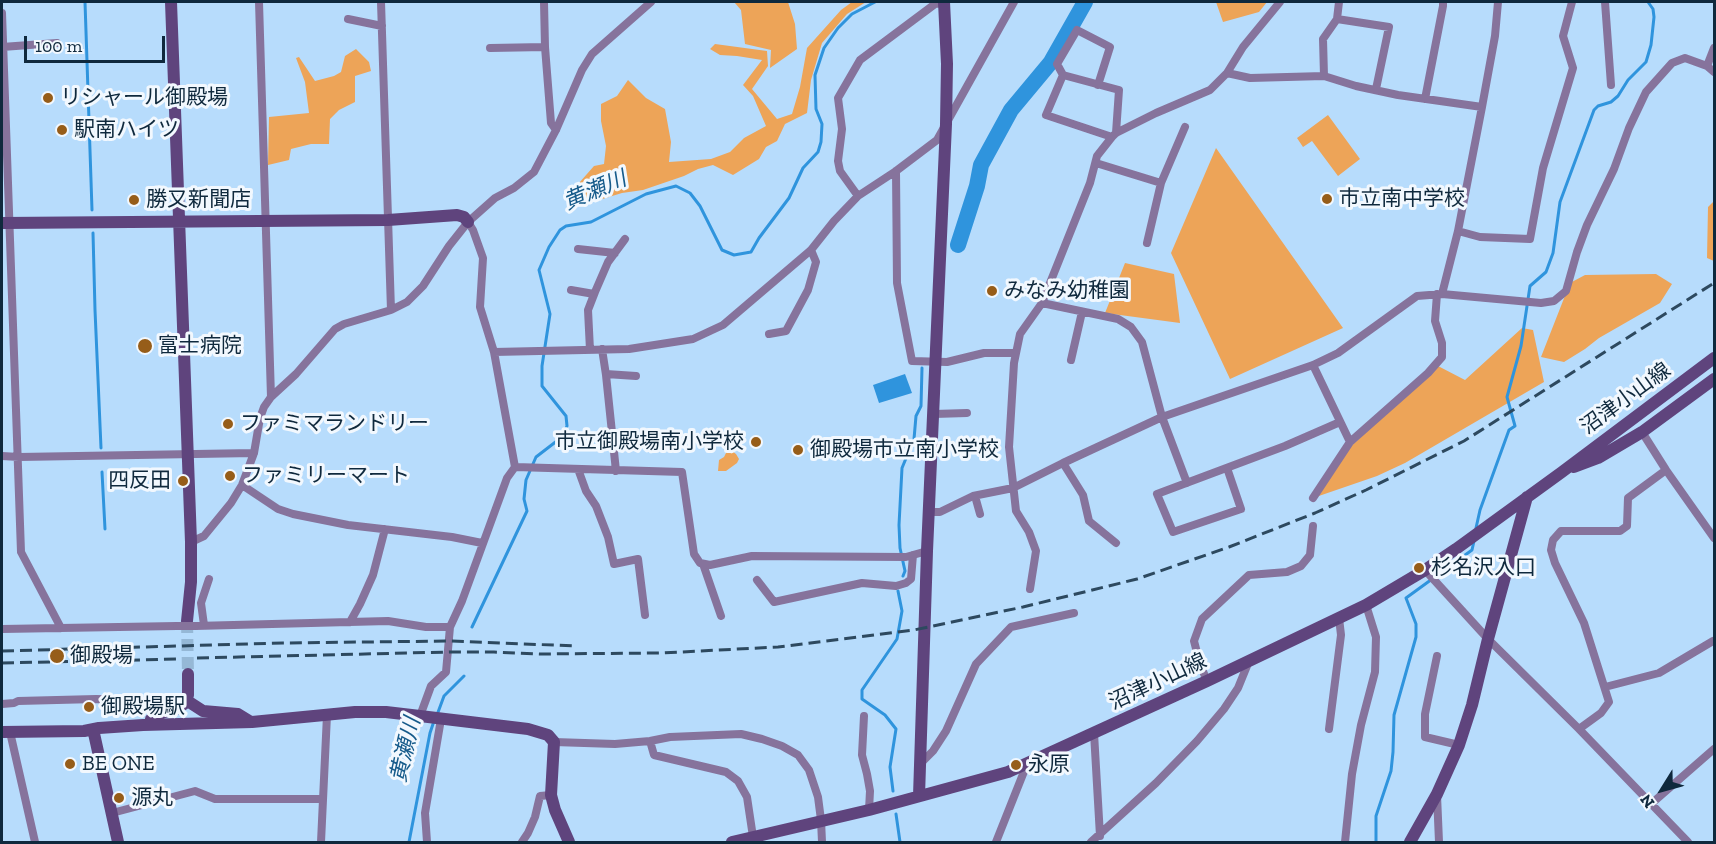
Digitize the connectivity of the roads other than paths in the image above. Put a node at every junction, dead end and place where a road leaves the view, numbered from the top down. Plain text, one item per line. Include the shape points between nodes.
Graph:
1 (171, 2) edge
2 (259, 2) edge
3 (381, 2) edge
4 (544, 2) edge
5 (651, 2) edge
6 (944, 2) edge
7 (1014, 2) edge
8 (1280, 2) edge
9 (1339, 2) edge
10 (1443, 2) edge
11 (1498, 2) edge
12 (1572, 2) edge
13 (1605, 2) edge
14 (2, 13) edge
15 (348, 19) dead end
16 (1337, 19) junction
17 (382, 26) junction
18 (2, 43) edge
19 (57, 43) dead end
20 (544, 47) junction
21 (490, 48) dead end
22 (1714, 48) edge
23 (1707, 66) junction
24 (1714, 72) edge
25 (1227, 73) junction
26 (1063, 75) junction
27 (1324, 76) junction
28 (1098, 85) junction
29 (1611, 85) dead end
30 (1376, 89) junction
31 (1425, 99) junction
32 (1482, 107) junction
33 (946, 124) junction
34 (1185, 127) dead end
35 (556, 130) junction
36 (1114, 135) junction
37 (1096, 163) junction
38 (896, 171) junction
39 (1161, 183) junction
40 (858, 196) junction
41 (388, 220) junction
42 (178, 221) junction
43 (266, 221) junction
44 (468, 222) junction
45 (6, 223) edge
46 (1458, 231) junction
47 (625, 239) dead end
48 (1146, 243) dead end
49 (578, 249) dead end
50 (812, 250) junction
51 (615, 253) junction
52 (571, 290) dead end
53 (594, 294) junction
54 (1439, 294) junction
55 (1042, 303) junction
56 (391, 310) junction
57 (1082, 312) junction
58 (769, 334) dead end
59 (590, 350) junction
60 (602, 350) junction
61 (494, 352) junction
62 (1016, 353) junction
63 (1714, 358) edge
64 (1071, 360) dead end
65 (936, 362) junction
66 (1313, 365) junction
67 (606, 374) junction
68 (636, 376) dead end
69 (1714, 379) edge
70 (272, 397) junction
71 (967, 413) dead end
72 (934, 414) junction
73 (1162, 417) junction
74 (1340, 422) junction
75 (1642, 432) junction
76 (635, 434) dead end
77 (612, 435) junction
78 (1350, 442) junction
79 (189, 453) junction
80 (254, 453) junction
81 (2, 456) edge
82 (19, 457) junction
83 (1063, 463) junction
84 (520, 467) junction
85 (1227, 468) junction
86 (578, 470) junction
87 (1666, 470) junction
88 (616, 471) junction
89 (1562, 472) junction
90 (1187, 483) junction
91 (242, 485) junction
92 (1013, 488) junction
93 (975, 496) junction
94 (1527, 497) junction
95 (1313, 498) dead end
96 (929, 512) junction
97 (980, 514) dead end
98 (1313, 526) dead end
99 (385, 529) junction
100 (1714, 538) edge
101 (191, 542) junction
102 (482, 543) junction
103 (1116, 543) dead end
104 (927, 551) junction
105 (909, 556) junction
106 (703, 564) junction
107 (1425, 570) junction
108 (209, 579) dead end
109 (757, 580) dead end
110 (1030, 589) dead end
111 (190, 593) junction
112 (204, 596) junction
113 (1366, 605) junction
114 (1074, 613) dead end
115 (645, 615) dead end
116 (721, 616) dead end
117 (1339, 618) junction
118 (350, 622) junction
119 (191, 625) junction
120 (450, 627) junction
121 (61, 628) junction
122 (2, 629) edge
123 (1488, 639) junction
124 (1713, 641) edge
125 (1437, 656) dead end
126 (1249, 660) junction
127 (188, 674) tunnel mouth
128 (1207, 681) junction
129 (1605, 687) junction
130 (134, 700) dead end
131 (186, 700) junction
132 (2, 704) edge
133 (327, 715) junction
134 (423, 716) junction
135 (864, 716) dead end
136 (441, 719) junction
137 (147, 722) junction
138 (252, 722) junction
139 (93, 729) junction
140 (1329, 729) dead end
141 (1579, 729) junction
142 (6, 732) edge
143 (1094, 733) junction
144 (650, 741) junction
145 (554, 742) junction
146 (1459, 745) junction
147 (1714, 749) edge
148 (921, 763) junction
149 (1027, 765) junction
150 (1437, 794) junction
151 (551, 795) junction
152 (919, 796) junction
153 (322, 799) junction
154 (1651, 804) junction
155 (869, 810) junction
156 (112, 813) junction
157 (821, 820) junction
158 (1100, 836) junction
159 (750, 839) edge
160 (35, 843) edge
161 (118, 843) edge
162 (321, 843) edge
163 (427, 843) edge
164 (522, 843) edge
165 (569, 843) edge
166 (732, 843) edge
167 (822, 843) edge
168 (996, 843) edge
169 (1091, 843) edge
170 (1345, 843) edge
171 (1410, 843) edge
172 (1439, 843) edge
173 (1688, 843) edge

1 - 42 street
2 - 43 street
3 - 17 street
4 - 20 street
5 - 35 street via 592,54
6 - 33 street
6 - 40 street via 935,4 860,60 838,98 842,129 840,171
7 - 33 street
8 - 25 street
9 - 16 street
10 - 31 street
11 - 32 street
12 - 46 street via 1563,36 1573,68 1543,168 1530,239 1480,237
13 - 29 street
14 - 18 street
15 - 17 street
16 - 27 street via 1323,39
16 - 30 street via 1389,27
17 - 41 street
18 - 19 street
18 - 45 street
20 - 21 street
20 - 35 street via 551,123
22 - 23 street
23 - 24 street
23 - 54 street via 1685,58 1672,63 1646,92 1587,225 1566,291 1554,301 1541,303
25 - 27 street via 1250,78
25 - 36 street via 1210,90
26 - 28 street
26 - 28 street via 1058,64 1077,30 1110,47
26 - 36 street via 1046,115
27 - 30 street
28 - 36 street via 1119,90
30 - 31 street
31 - 32 street
32 - 46 street
33 - 38 street via 937,140
33 - 65 street
34 - 39 street
35 - 44 street via 534,172
36 - 37 street
37 - 39 street
37 - 55 street
38 - 40 street
38 - 65 street via 897,283 912,361
39 - 48 street
40 - 50 street
41 - 43 street
41 - 44 street via 457,215
41 - 56 street
42 - 43 street
42 - 45 street
42 - 79 street
43 - 70 street
44 - 56 street via 423,286 407,302
44 - 61 street via 481,248 480,307
45 - 82 street
46 - 54 street
47 - 51 street
49 - 51 street
50 - 58 street via 816,262 808,290 786,331
50 - 60 street via 723,325 706,334 629,349
51 - 53 street
52 - 53 street
53 - 59 street via 588,310
54 - 66 street via 1417,296 1338,353
54 - 78 street via 1435,321 1442,357
55 - 57 street
55 - 62 street via 1020,334
56 - 70 street via 335,329
57 - 64 street
57 - 73 street via 1118,319 1131,327 1142,342
59 - 60 street
59 - 61 street
60 - 67 street
61 - 84 street
62 - 65 street via 984,353
62 - 92 street via 1009,447
63 - 89 street, 沼津小山線
65 - 72 street
66 - 73 street
66 - 74 street
67 - 68 street
67 - 77 street
69 - 75 street, 沼津小山線
70 - 80 street via 260,418
71 - 72 street
72 - 96 street
73 - 83 street
73 - 90 street
74 - 78 street
74 - 85 street
75 - 87 street
75 - 89 street, 沼津小山線 via 1598,458
76 - 77 street
77 - 88 street
78 - 95 street
79 - 80 street
79 - 82 street
79 - 101 street
80 - 91 street
81 - 82 street
82 - 121 street via 21,552
83 - 92 street
83 - 103 street via 1083,495 1089,520
84 - 86 street
84 - 102 street via 507,478
85 - 90 street
85 - 90 street via 1241,509 1173,532 1157,495
86 - 88 street
86 - 115 street via 608,537 614,564 638,559
87 - 100 street
87 - 129 street via 1628,498 1627,526 1620,531 1561,531 1553,540 1551,550 1584,623
88 - 106 street via 682,472 694,554
89 - 94 street, 沼津小山線
91 - 99 street via 293,514
91 - 101 street via 204,536
92 - 93 street
92 - 110 street via 1016,511 1036,551
93 - 96 street via 940,512
93 - 97 street
94 - 107 street, 沼津小山線
94 - 123 street
96 - 104 street
98 - 128 street via 1310,555 1301,566 1287,572 1249,575 1202,619 1194,641
99 - 102 street
99 - 118 street via 373,575
101 - 111 street
102 - 120 street
104 - 105 street
104 - 148 street
105 - 106 street via 752,556
105 - 109 street via 911,579 896,586 862,583 774,602
106 - 116 street
107 - 113 street, 沼津小山線
107 - 123 street
108 - 112 street
111 - 112 street
111 - 119 street
112 - 119 street
113 - 117 street, 沼津小山線
113 - 170 street via 1376,637 1375,672 1352,774
114 - 148 street via 1011,627 976,664 946,731
117 - 126 street, 沼津小山線
117 - 140 street via 1341,635
118 - 119 street
118 - 120 street
119 - 121 street
120 - 134 street via 446,672 431,686
121 - 122 street
123 - 141 street
123 - 146 street
124 - 129 street via 1659,673
125 - 146 street via 1425,714 1425,737
126 - 128 street, 沼津小山線
126 - 158 street via 1238,688 1197,741
127 - 131 street
128 - 143 street, 沼津小山線
129 - 141 street via 1609,702
130 - 132 street
131 - 137 street
131 - 138 street via 203,711 238,714
133 - 134 street via 386,712
133 - 138 street
133 - 153 street
134 - 136 street
135 - 155 street via 862,755 870,791
136 - 145 street via 528,729 548,735
136 - 163 street via 425,813
137 - 138 street
137 - 139 street
139 - 142 street
139 - 156 street
141 - 154 street
142 - 160 street
143 - 149 street, 沼津小山線
143 - 158 street
144 - 145 street
144 - 157 street via 741,734 782,746 798,755 809,770
144 - 159 street via 654,755 726,772 738,781 747,797
145 - 151 street
146 - 150 street
147 - 154 street
148 - 152 street
149 - 152 street, 沼津小山線
149 - 168 street
150 - 171 street
150 - 172 street
151 - 164 street via 540,796
151 - 165 street
152 - 155 street, 沼津小山線
153 - 156 street via 215,799 195,791
153 - 162 street
154 - 173 street
155 - 157 street, 沼津小山線
156 - 161 street
157 - 159 street, 沼津小山線
157 - 167 street
158 - 169 street
159 - 166 street, 沼津小山線

